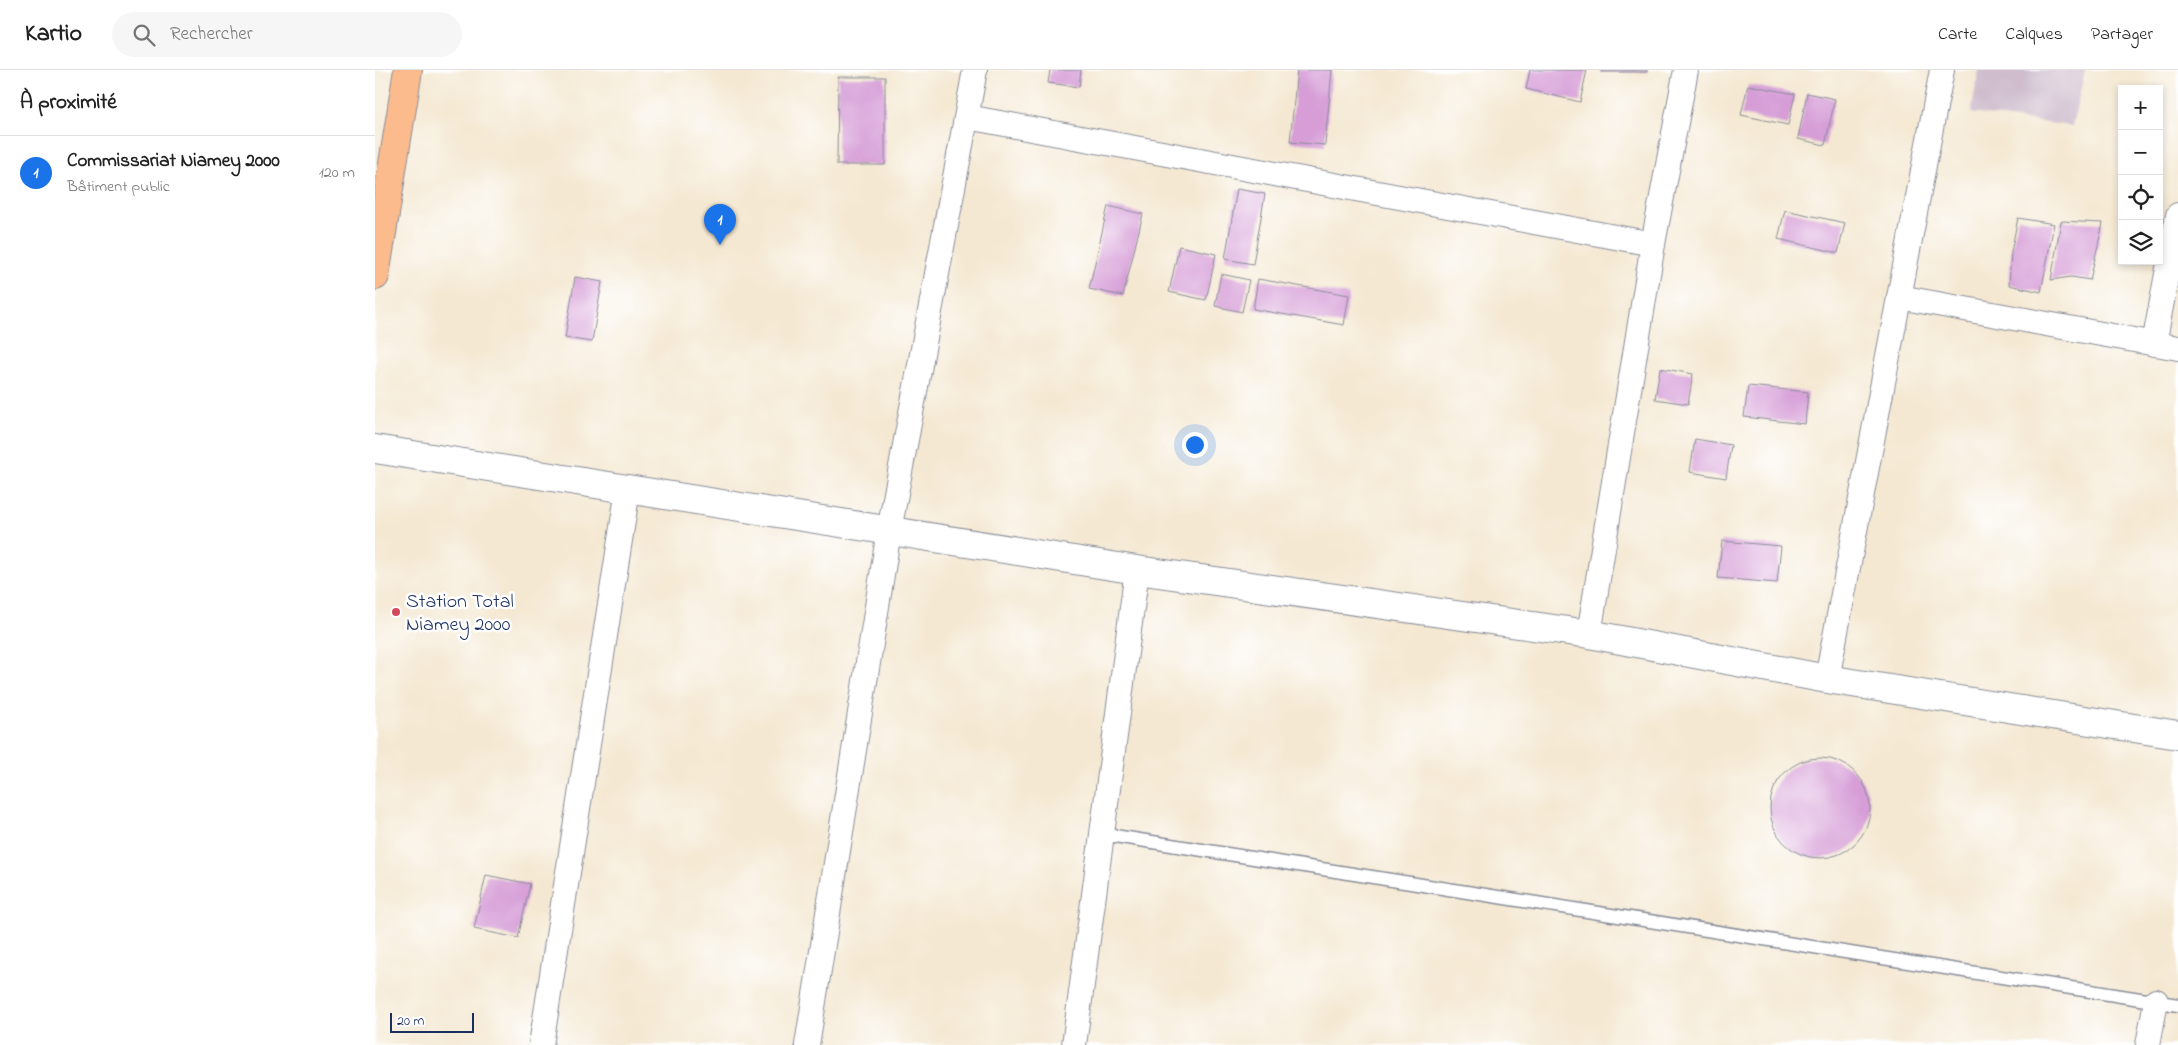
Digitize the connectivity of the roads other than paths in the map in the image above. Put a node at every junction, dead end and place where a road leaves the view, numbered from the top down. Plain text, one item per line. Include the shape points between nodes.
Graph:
1 (408, 70) edge
2 (975, 70) edge
3 (1686, 70) edge
4 (1942, 70) edge
5 (967, 117) junction
6 (2178, 215) edge
7 (1653, 244) junction
8 (375, 276) edge
9 (1899, 297) junction
10 (2154, 344) junction
11 (2178, 348) edge
12 (375, 449) edge
13 (628, 490) junction
14 (889, 531) junction
15 (1137, 570) junction
16 (1589, 634) junction
17 (1827, 679) junction
18 (2178, 735) edge
19 (1102, 834) junction
20 (2167, 1003) edge
21 (541, 1045) edge
22 (807, 1045) edge
23 (1074, 1045) edge
24 (2148, 1045) edge

1 - 8 main road
2 - 5 street
3 - 7 street
4 - 9 street
5 - 7 street
5 - 14 street
6 - 10 street
7 - 16 street
9 - 10 street
9 - 17 street
10 - 11 street
12 - 13 street
13 - 14 street
13 - 21 street
14 - 15 street
14 - 22 street
15 - 16 street
15 - 19 street
16 - 17 street
17 - 18 street
19 - 20 lane
19 - 23 street
20 - 24 street

